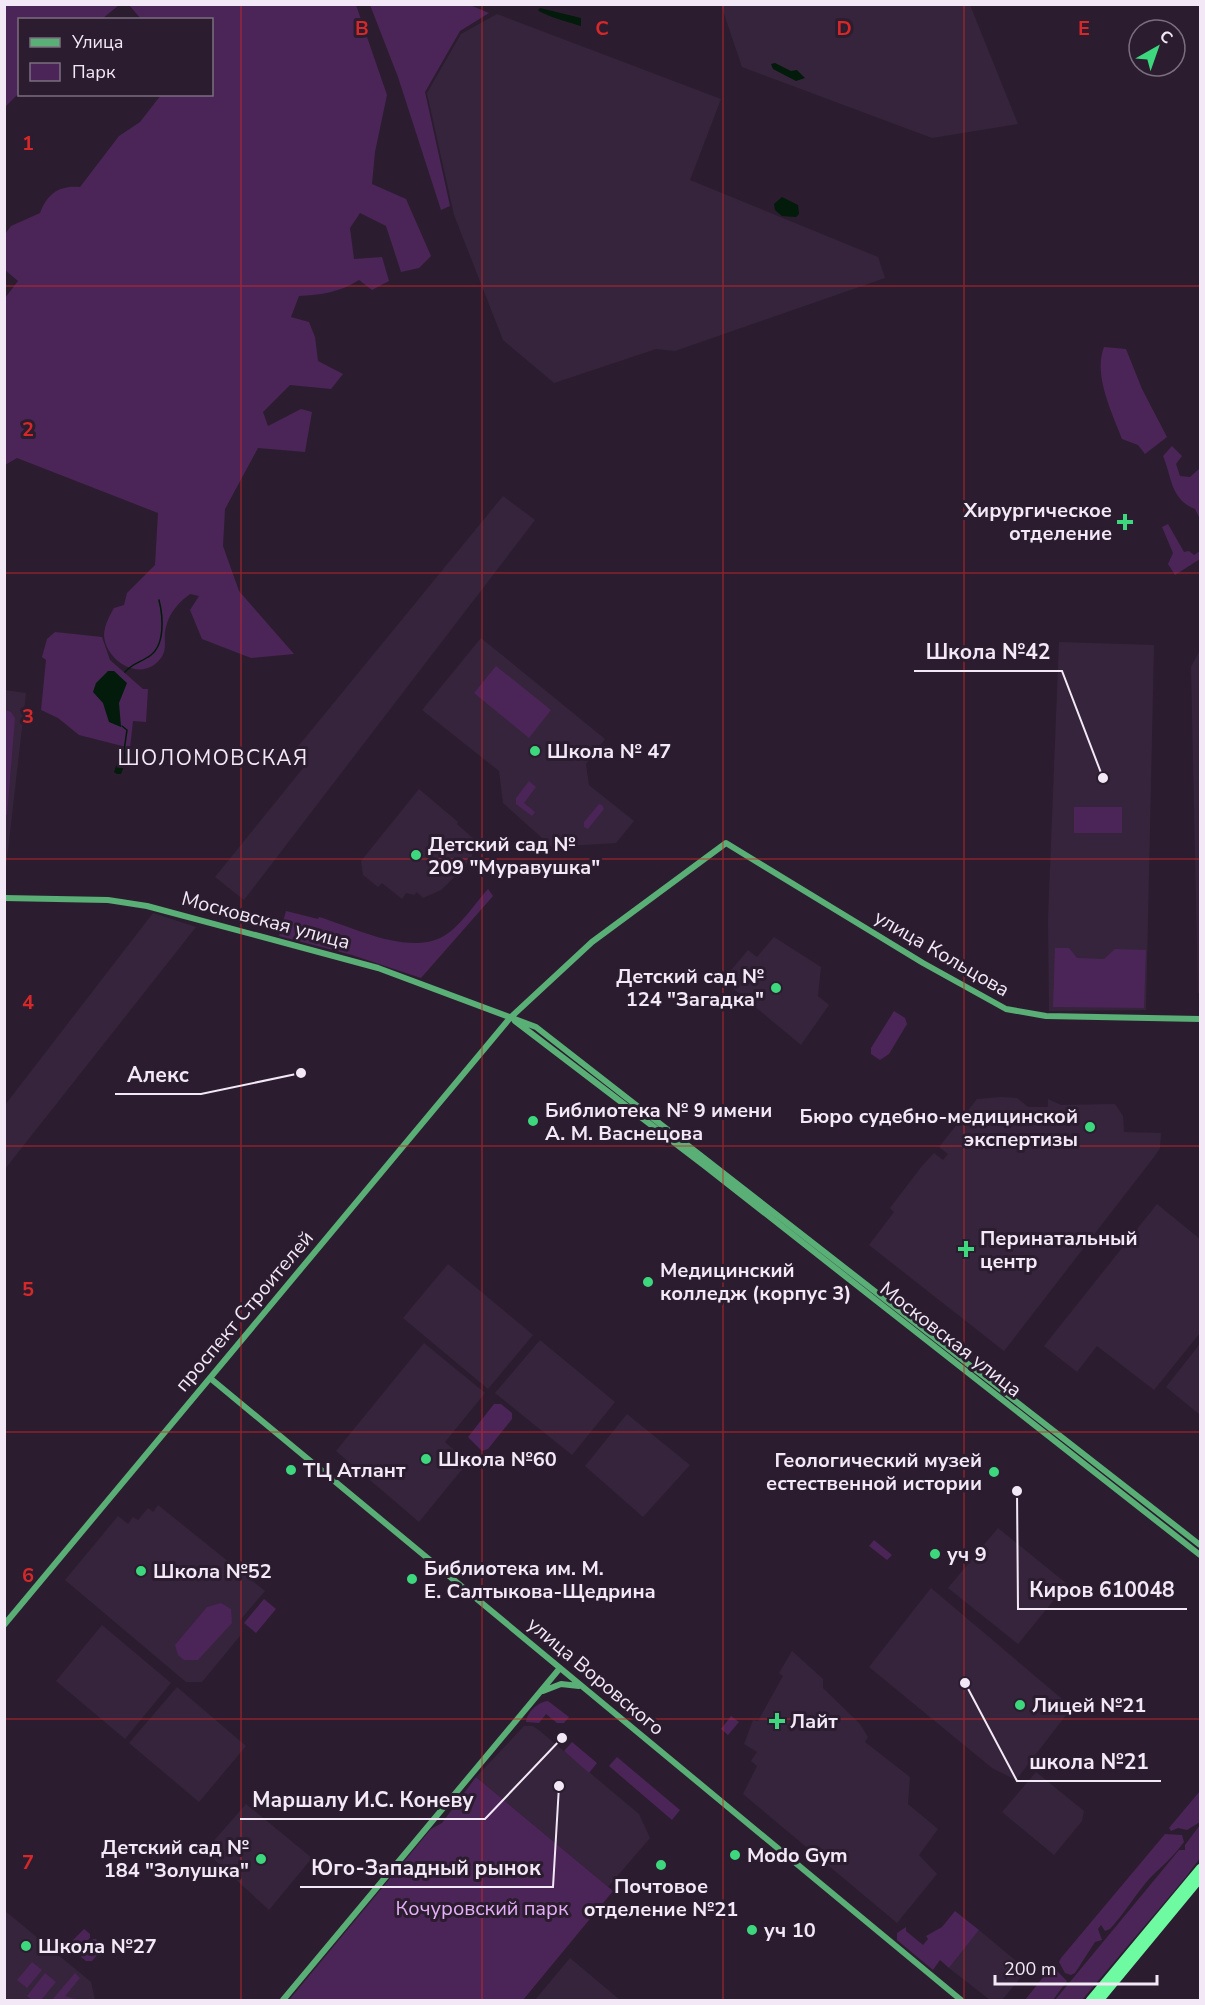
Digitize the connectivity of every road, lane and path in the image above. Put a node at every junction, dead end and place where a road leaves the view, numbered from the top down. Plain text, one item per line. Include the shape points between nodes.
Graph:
1 (726, 843) joint
2 (4, 898) edge
3 (510, 1018) junction
4 (1200, 1019) edge
5 (957, 1355) junction
6 (952, 1361) junction
7 (210, 1378) junction
8 (993, 1388) junction
9 (1200, 1545) edge
10 (1200, 1556) edge
11 (4, 1625) edge
12 (560, 1668) junction
13 (590, 1692) junction
14 (538, 1694) junction
15 (1200, 1868) edge
16 (1200, 1879) edge
17 (283, 2001) edge
18 (961, 2001) edge
19 (1090, 2001) edge
20 (1100, 2001) edge

1 - 3 main road, проспект Строителей via 592,942
1 - 4 main road, улица Кольцова via 1006,1010 1046,1016
2 - 3 main road, Московская улица via 138,904 378,968
3 - 5 main road, Московская улица via 536,1027 557,1042
3 - 6 main road, Московская улица
3 - 7 main road, проспект Строителей
5 - 6 main road
5 - 8 main road, Московская улица
6 - 8 main road, Московская улица
7 - 11 main road, проспект Строителей
7 - 12 main road, улица Воровского
8 - 9 main road, Московская улица
8 - 10 main road, Московская улица
12 - 13 main road, улица Воровского
12 - 14 main road
13 - 14 main road via 565,1683
13 - 18 main road, улица Воровского
14 - 17 main road
15 - 19 highway
16 - 20 highway

